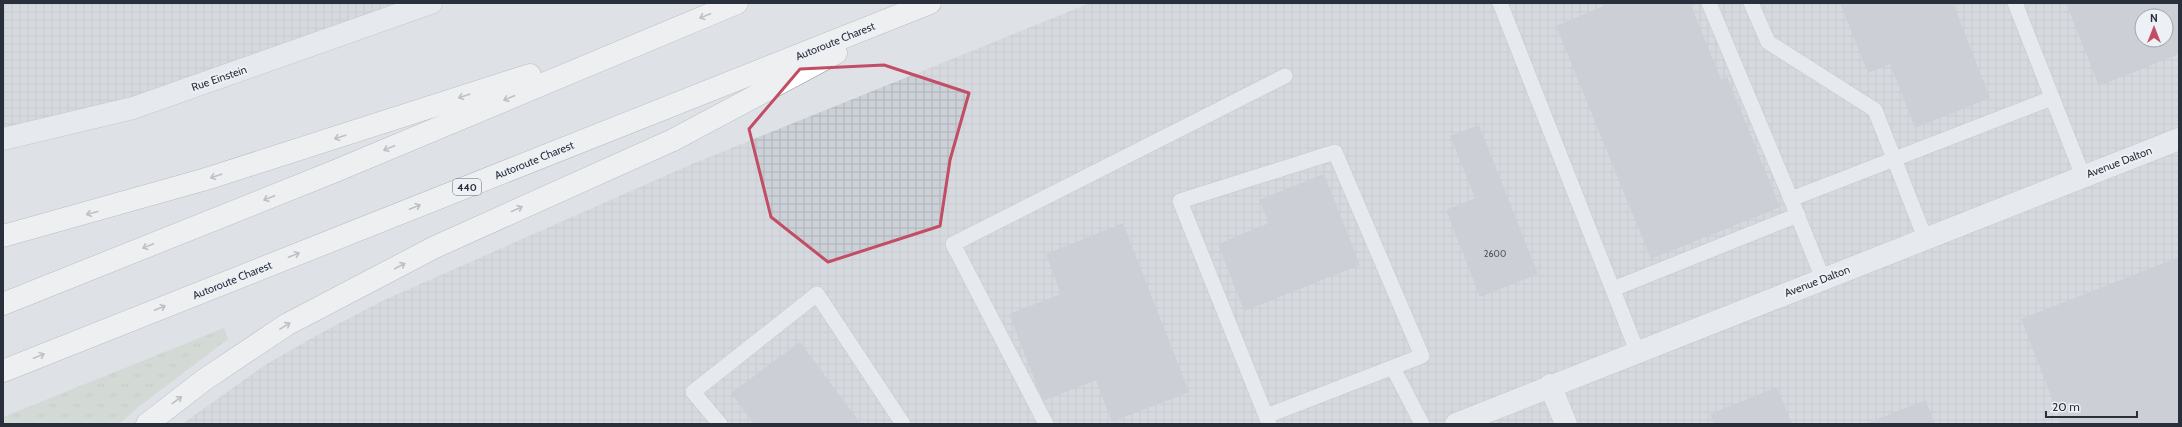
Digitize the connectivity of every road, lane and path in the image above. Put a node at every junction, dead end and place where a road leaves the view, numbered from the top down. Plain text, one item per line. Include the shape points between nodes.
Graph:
1 (431, 3) edge
2 (737, 3) edge
3 (931, 3) edge
4 (1500, 3) edge
5 (1709, 3) edge
6 (1751, 3) edge
7 (2015, 3) edge
8 (674, 28) junction
9 (1285, 76) dead end
10 (2052, 98) junction
11 (3, 139) edge
12 (2179, 139) edge
13 (1894, 159) junction
14 (2083, 176) junction
15 (1791, 199) junction
16 (1798, 215) junction
17 (3, 236) edge
18 (1925, 238) junction
19 (1823, 279) junction
20 (1613, 289) junction
21 (3, 304) edge
22 (1637, 351) junction
23 (1392, 368) junction
24 (3, 371) edge
25 (1550, 385) junction
26 (1267, 420) edge
27 (147, 424) edge
28 (720, 424) edge
29 (903, 424) edge
30 (1046, 424) edge
31 (1422, 424) edge
32 (1456, 424) edge
33 (1566, 424) edge

1 - 11 street, Rue Einstein via 133,108
2 -> 8 highway
24 -> 3 highway, Autoroute Charest / 440
27 -> 3 highway via 204,380 286,325 435,248 673,140
4 - 20 lane
5 - 15 lane
6 - 13 lane via 1768,42 1875,110
7 - 10 lane
8 -> 17 highway via 206,179
8 -> 21 highway via 333,172
9 - 30 lane via 952,244
10 - 13 lane
10 - 14 lane
12 - 14 street, Avenue Dalton
13 - 15 lane
13 - 18 lane
14 - 18 street, Avenue Dalton
15 - 16 lane
16 - 19 lane
16 - 20 lane
18 - 19 street, Avenue Dalton
19 - 22 street, Avenue Dalton
20 - 22 lane
22 - 25 street, Avenue Dalton
23 - 26 lane
23 - 26 lane via 1422,356 1335,152 1180,201
23 - 31 lane
25 - 32 street, Avenue Dalton
25 - 33 street
28 - 29 lane via 693,392 817,294

